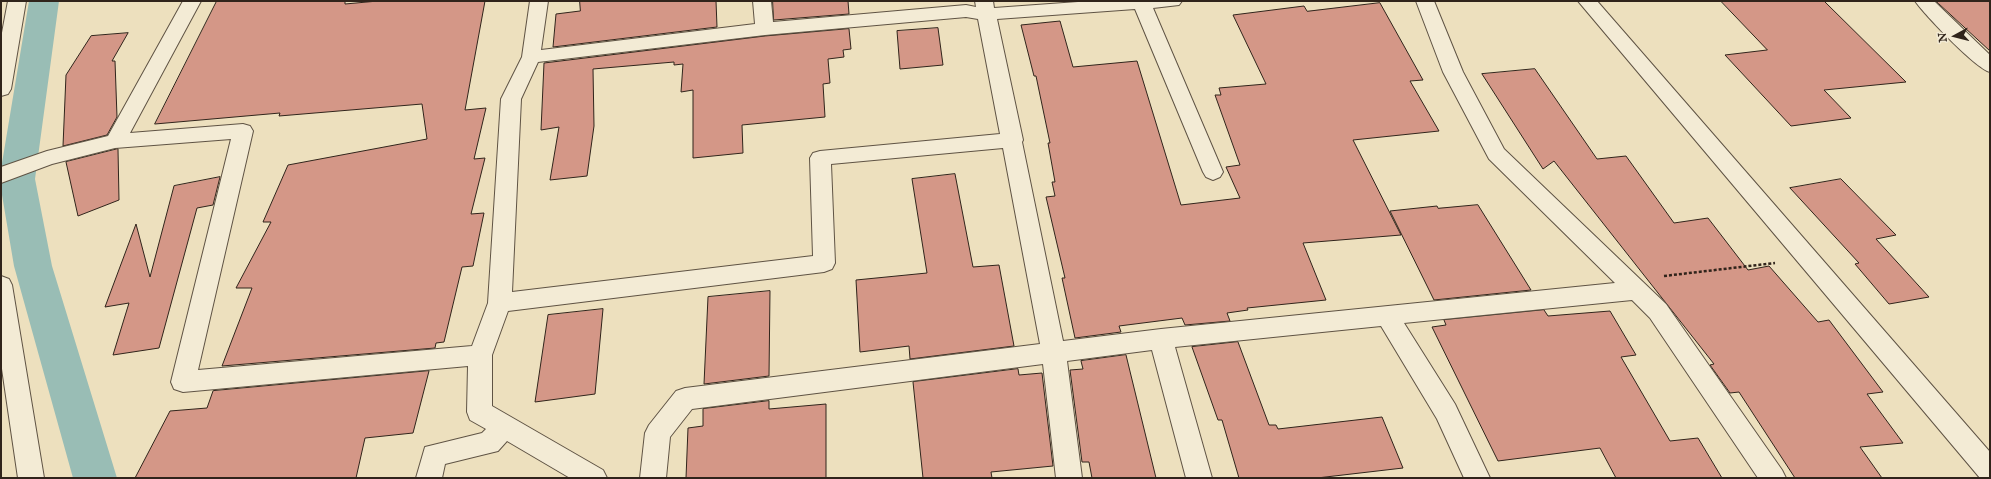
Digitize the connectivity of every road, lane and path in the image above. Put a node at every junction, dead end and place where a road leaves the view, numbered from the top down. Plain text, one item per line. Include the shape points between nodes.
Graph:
1 (17, 1) edge
2 (192, 1) edge
3 (539, 1) edge
4 (762, 1) edge
5 (1173, 1) edge
6 (1425, 1) edge
7 (1587, 1) edge
8 (1924, 1) edge
9 (1142, 4) junction
10 (986, 8) edge
11 (765, 29) junction
12 (531, 57) junction
13 (1990, 66) edge
14 (1, 89) edge
15 (1013, 140) junction
16 (115, 141) junction
17 (1213, 172) dead end
18 (1, 175) edge
19 (1806, 259) junction
20 (1, 285) edge
21 (1633, 285) junction
22 (500, 303) junction
23 (1387, 316) junction
24 (1161, 339) junction
25 (1054, 354) junction
26 (480, 355) junction
27 (504, 426) junction
28 (1990, 471) edge
29 (31, 478) edge
30 (429, 478) edge
31 (594, 478) edge
32 (653, 478) edge
33 (1069, 478) edge
34 (1199, 478) edge
35 (1477, 478) edge
36 (1773, 478) edge

1 - 14 street
2 - 16 street
3 - 12 street
4 - 11 street
5 - 9 street
6 - 21 street via 1453,72 1496,154
7 - 19 street
8 - 13 street
9 - 10 street
9 - 17 street
10 - 11 street
10 - 15 street
11 - 12 street
12 - 22 street via 511,99
15 - 22 street via 820,158 824,263
15 - 25 street
16 - 18 street via 47,158
16 - 26 street via 243,131 183,382
19 - 21 path
19 - 28 street
20 - 29 street
21 - 23 street
21 - 36 street via 1658,311
22 - 26 street
23 - 24 street
23 - 35 street via 1446,412
24 - 25 street
24 - 34 street
25 - 32 street via 685,399 658,433
25 - 33 street
26 - 27 street via 479,412
27 - 30 street via 489,443 434,455
27 - 31 street

